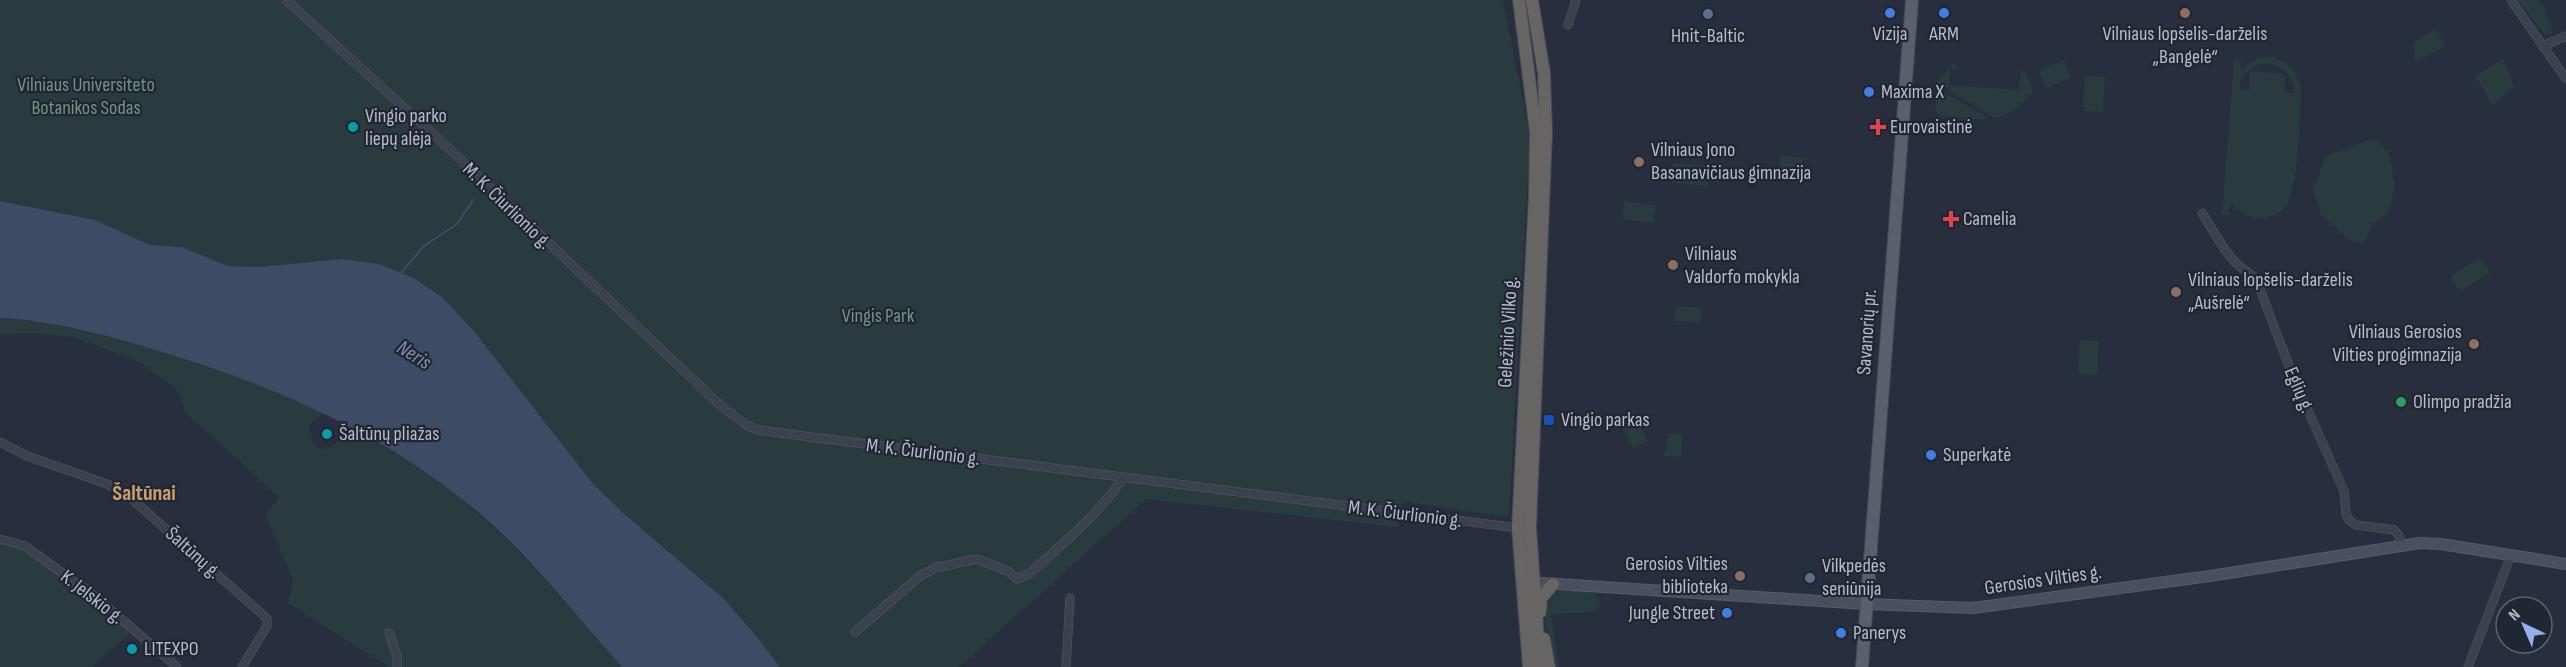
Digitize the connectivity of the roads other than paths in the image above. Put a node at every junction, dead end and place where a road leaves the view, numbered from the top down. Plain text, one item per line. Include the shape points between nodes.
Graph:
1 (286, 0) edge
2 (1519, 0) edge
3 (1532, 0) edge
4 (1539, 0) edge
5 (1576, 0) edge
6 (1912, 0) edge
7 (2511, 0) edge
8 (1568, 25) dead end
9 (2566, 36) edge
10 (2543, 46) junction
11 (1544, 73) junction
12 (2566, 79) edge
13 (2202, 213) dead end
14 (0, 442) edge
15 (1123, 478) junction
16 (1514, 528) junction
17 (0, 539) edge
18 (2401, 546) junction
19 (2511, 555) junction
20 (2566, 564) edge
21 (1527, 582) junction
22 (1553, 584) junction
23 (1070, 597) dead end
24 (1866, 604) junction
25 (855, 632) dead end
26 (389, 633) dead end
27 (1539, 665) edge
28 (177, 667) edge
29 (242, 667) edge
30 (397, 667) edge
31 (1066, 667) edge
32 (1862, 667) edge
33 (2468, 667) edge

1 - 15 street, M. K. Čiurlionio g. via 745,424 779,435
2 - 16 highway, Geležinio Vilko g. via 1536,132
3 - 11 highway, Geležinio Vilko g.
4 - 11 highway
5 - 8 street
6 - 24 main road, Savanorių pr.
7 - 10 street
9 - 10 street
10 - 12 street
11 - 21 highway, Geležinio Vilko g. via 1546,134
13 - 18 street, Eglių g. via 2225,250 2256,279 2296,384 2344,491 2349,520 2356,525 2394,530
14 - 29 street, Šaltūnų g. via 125,493 263,615 267,626
15 - 16 street, M. K. Čiurlionio g.
15 - 25 street via 1086,523 1029,574 1017,579 1008,571 975,559 935,568 920,576
16 - 21 highway, Geležinio Vilko g.
17 - 28 street, K. Jelskio g. via 24,546 97,598
18 - 19 main road, Gerosios Vilties g. via 2432,543
18 - 24 main road, Gerosios Vilties g. via 1973,608
19 - 20 main road, Gerosios Vilties g.
19 - 33 street
21 - 22 main road, Gerosios Vilties g.
21 - 27 highway, Geležinio Vilko g.
22 - 24 main road, Gerosios Vilties g.
22 - 27 highway via 1541,598
23 - 31 street
24 - 32 main road, Savanorių pr.
26 - 30 street

